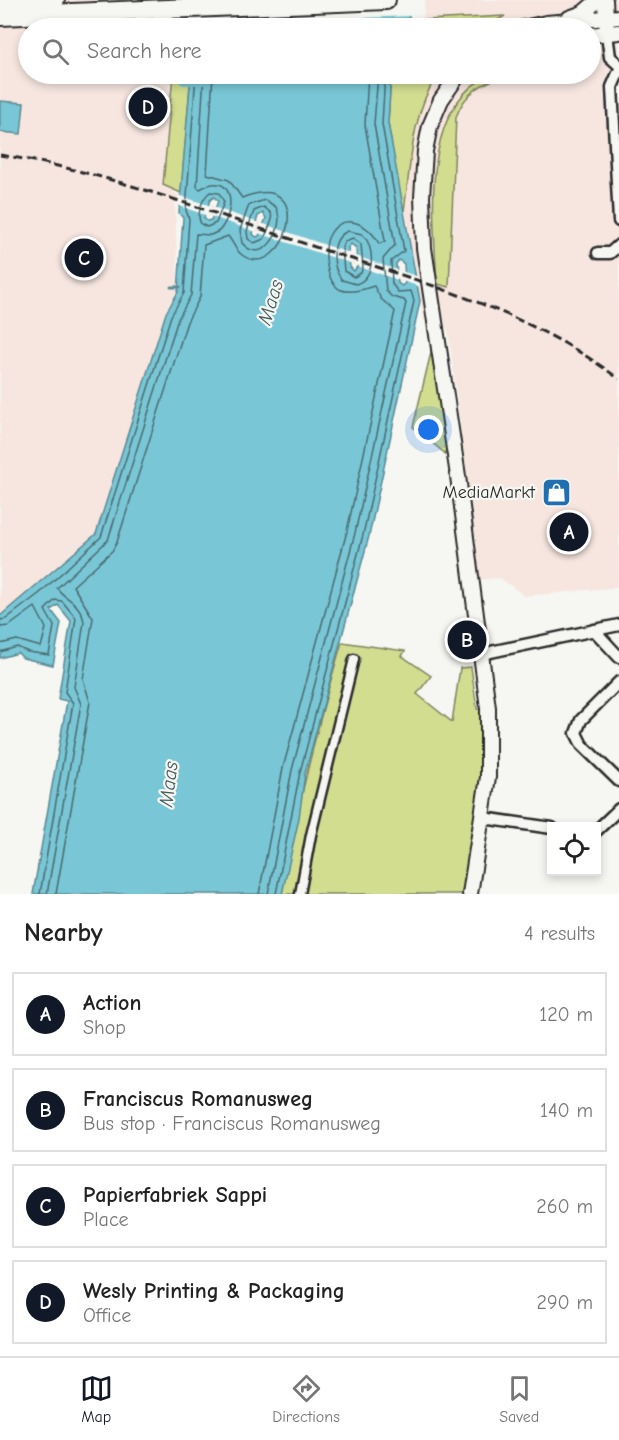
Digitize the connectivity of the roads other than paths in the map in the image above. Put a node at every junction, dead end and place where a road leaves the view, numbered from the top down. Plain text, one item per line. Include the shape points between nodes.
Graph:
1 (55, 0) edge
2 (386, 0) edge
3 (598, 0) edge
4 (605, 0) edge
5 (0, 3) edge
6 (120, 12) junction
7 (0, 16) edge
8 (88, 18) edge
9 (570, 18) edge
10 (613, 18) edge
11 (18, 27) edge
12 (0, 29) edge
13 (613, 33) edge
14 (619, 65) edge
15 (619, 71) edge
16 (454, 84) edge
17 (619, 221) edge
18 (619, 245) edge
19 (598, 253) dead end
20 (619, 625) edge
21 (594, 630) junction
22 (481, 654) junction
23 (619, 657) edge
24 (354, 659) dead end
25 (619, 682) edge
26 (619, 781) edge
27 (619, 809) edge
28 (483, 818) junction
29 (547, 827) edge
30 (601, 827) edge
31 (300, 894) edge
32 (470, 894) edge

1 - 5 main road
2 - 6 main road
3 - 9 street
4 - 10 street
6 - 7 main road
6 - 8 main road
10 - 13 street
11 - 12 main road
13 - 14 street via 610,57
15 - 17 street via 612,87
16 - 22 street via 434,113 426,141 423,240
18 - 19 street via 610,253
20 - 21 street
21 - 22 street
21 - 23 street
22 - 28 street via 490,743
24 - 31 street
25 - 26 street via 581,720 576,733 582,746
27 - 30 street
28 - 29 street
28 - 32 street

